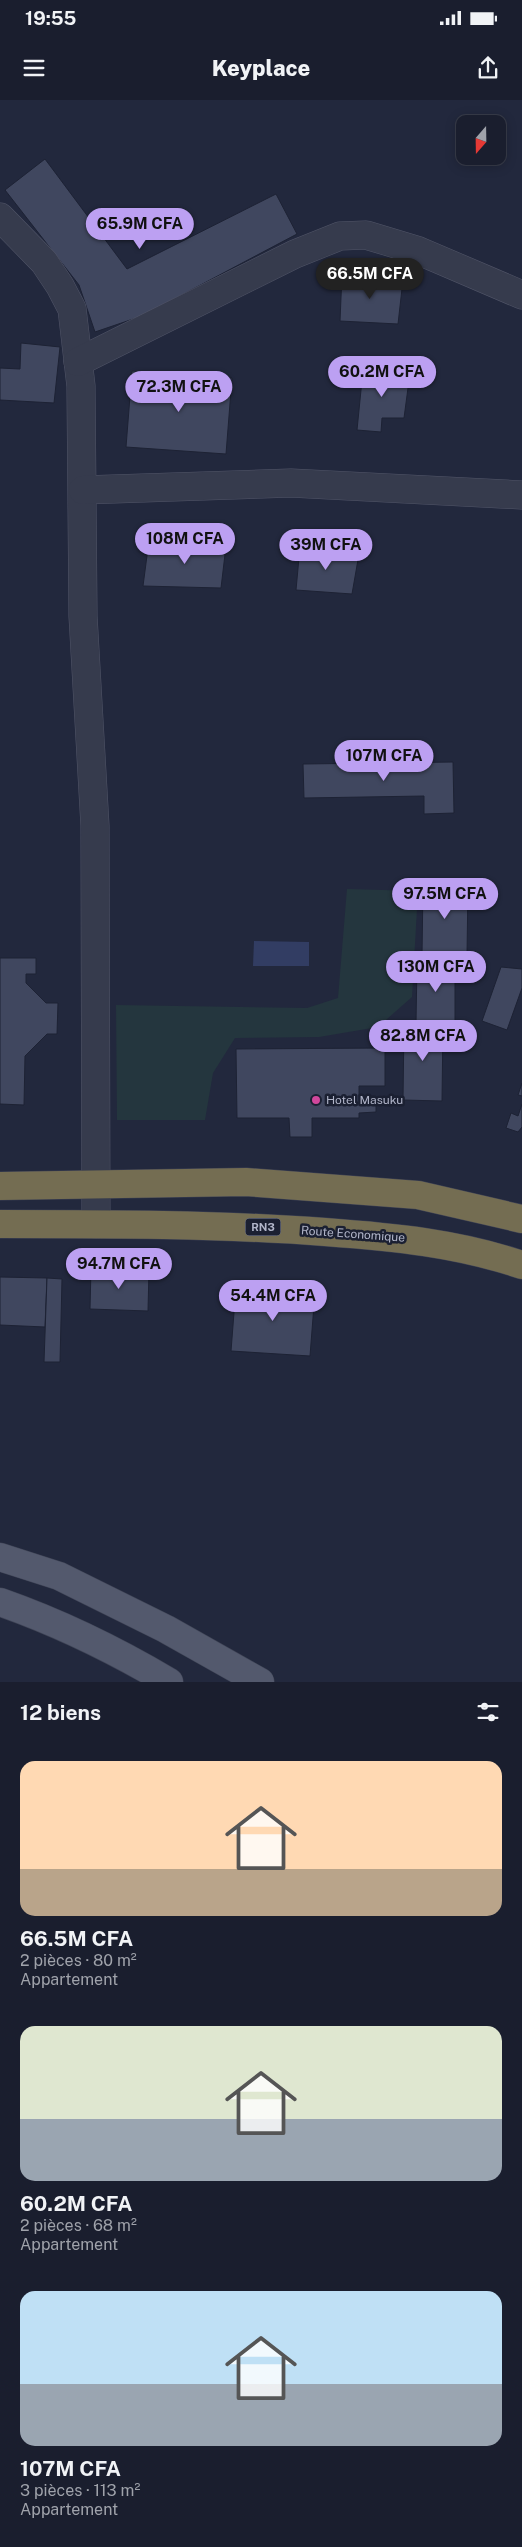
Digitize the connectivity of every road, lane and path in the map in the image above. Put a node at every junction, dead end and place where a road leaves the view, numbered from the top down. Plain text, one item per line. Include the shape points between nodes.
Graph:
1 (0, 217) edge
2 (522, 295) edge
3 (78, 362) junction
4 (83, 490) junction
5 (522, 495) edge
6 (0, 1186) edge
7 (95, 1186) junction
8 (522, 1219) edge
9 (0, 1224) edge
10 (96, 1224) junction
11 (522, 1265) edge
12 (0, 1557) edge
13 (0, 1602) edge
14 (169, 1682) edge
15 (260, 1682) edge

1 - 3 street via 44,262 60,286 72,310
2 - 3 street via 419,251 366,235 340,236 295,254
3 - 4 street
4 - 5 street via 291,483
4 - 7 street via 83,616 95,826
6 - 7 highway
7 - 8 highway via 246,1182 418,1195
7 - 10 street
9 - 10 highway, Route Economique / RN3
10 - 11 highway, Route Economique / RN3 via 243,1226 417,1239
12 - 15 main road via 59,1576
13 - 14 main road via 120,1653

